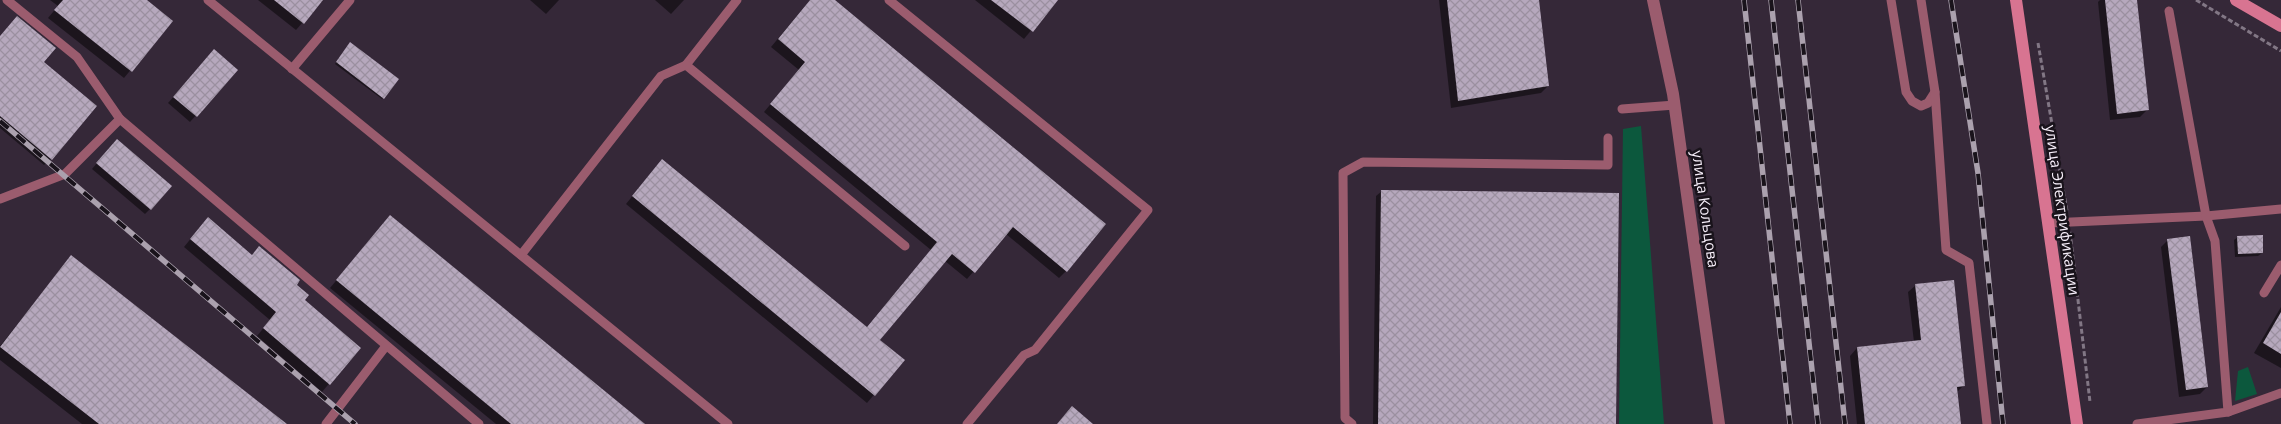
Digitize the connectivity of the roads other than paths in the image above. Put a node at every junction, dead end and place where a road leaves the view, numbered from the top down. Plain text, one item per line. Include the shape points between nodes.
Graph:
1 (7, 0) edge
2 (208, 0) edge
3 (350, 0) edge
4 (737, 0) edge
5 (890, 0) edge
6 (1653, 0) edge
7 (1891, 0) edge
8 (1921, 0) edge
9 (2016, 0) edge
10 (2236, 0) edge
11 (2169, 11) dead end
12 (2281, 26) edge
13 (686, 65) junction
14 (292, 69) junction
15 (1935, 92) junction
16 (1675, 105) junction
17 (1622, 109) dead end
18 (120, 118) junction
19 (1608, 138) dead end
20 (0, 199) edge
21 (2281, 209) edge
22 (2206, 216) junction
23 (2049, 223) junction
24 (905, 246) dead end
25 (521, 255) junction
26 (2281, 265) edge
27 (2264, 294) dead end
28 (386, 346) junction
29 (2281, 393) edge
30 (2228, 412) junction
31 (326, 424) edge
32 (479, 424) edge
33 (728, 424) edge
34 (967, 424) edge
35 (1352, 424) edge
36 (1719, 424) edge
37 (1987, 424) edge
38 (2077, 424) edge
39 (2137, 424) edge

1 - 18 lane via 77,57
2 - 14 lane
3 - 14 lane
4 - 13 lane
5 - 34 lane via 1148,210 1035,350 1024,355
6 - 16 street, улица Кольцова
7 - 15 lane via 1906,92 1921,106 1928,103
8 - 15 lane
9 - 23 main road, улица Электрификации
10 - 12 main road
11 - 22 lane
13 - 24 lane
13 - 25 lane via 661,76
14 - 25 lane
15 - 37 lane via 1946,250 1969,263
16 - 17 lane
16 - 36 street, улица Кольцова
18 - 20 lane via 65,174
18 - 28 lane
19 - 35 lane via 1608,165 1363,162 1343,173 1345,418
21 - 22 lane
22 - 23 lane
22 - 30 lane via 2215,241
23 - 38 main road, улица Электрификации
25 - 33 lane
26 - 27 lane
28 - 31 lane
28 - 32 lane
29 - 30 lane
30 - 39 lane

